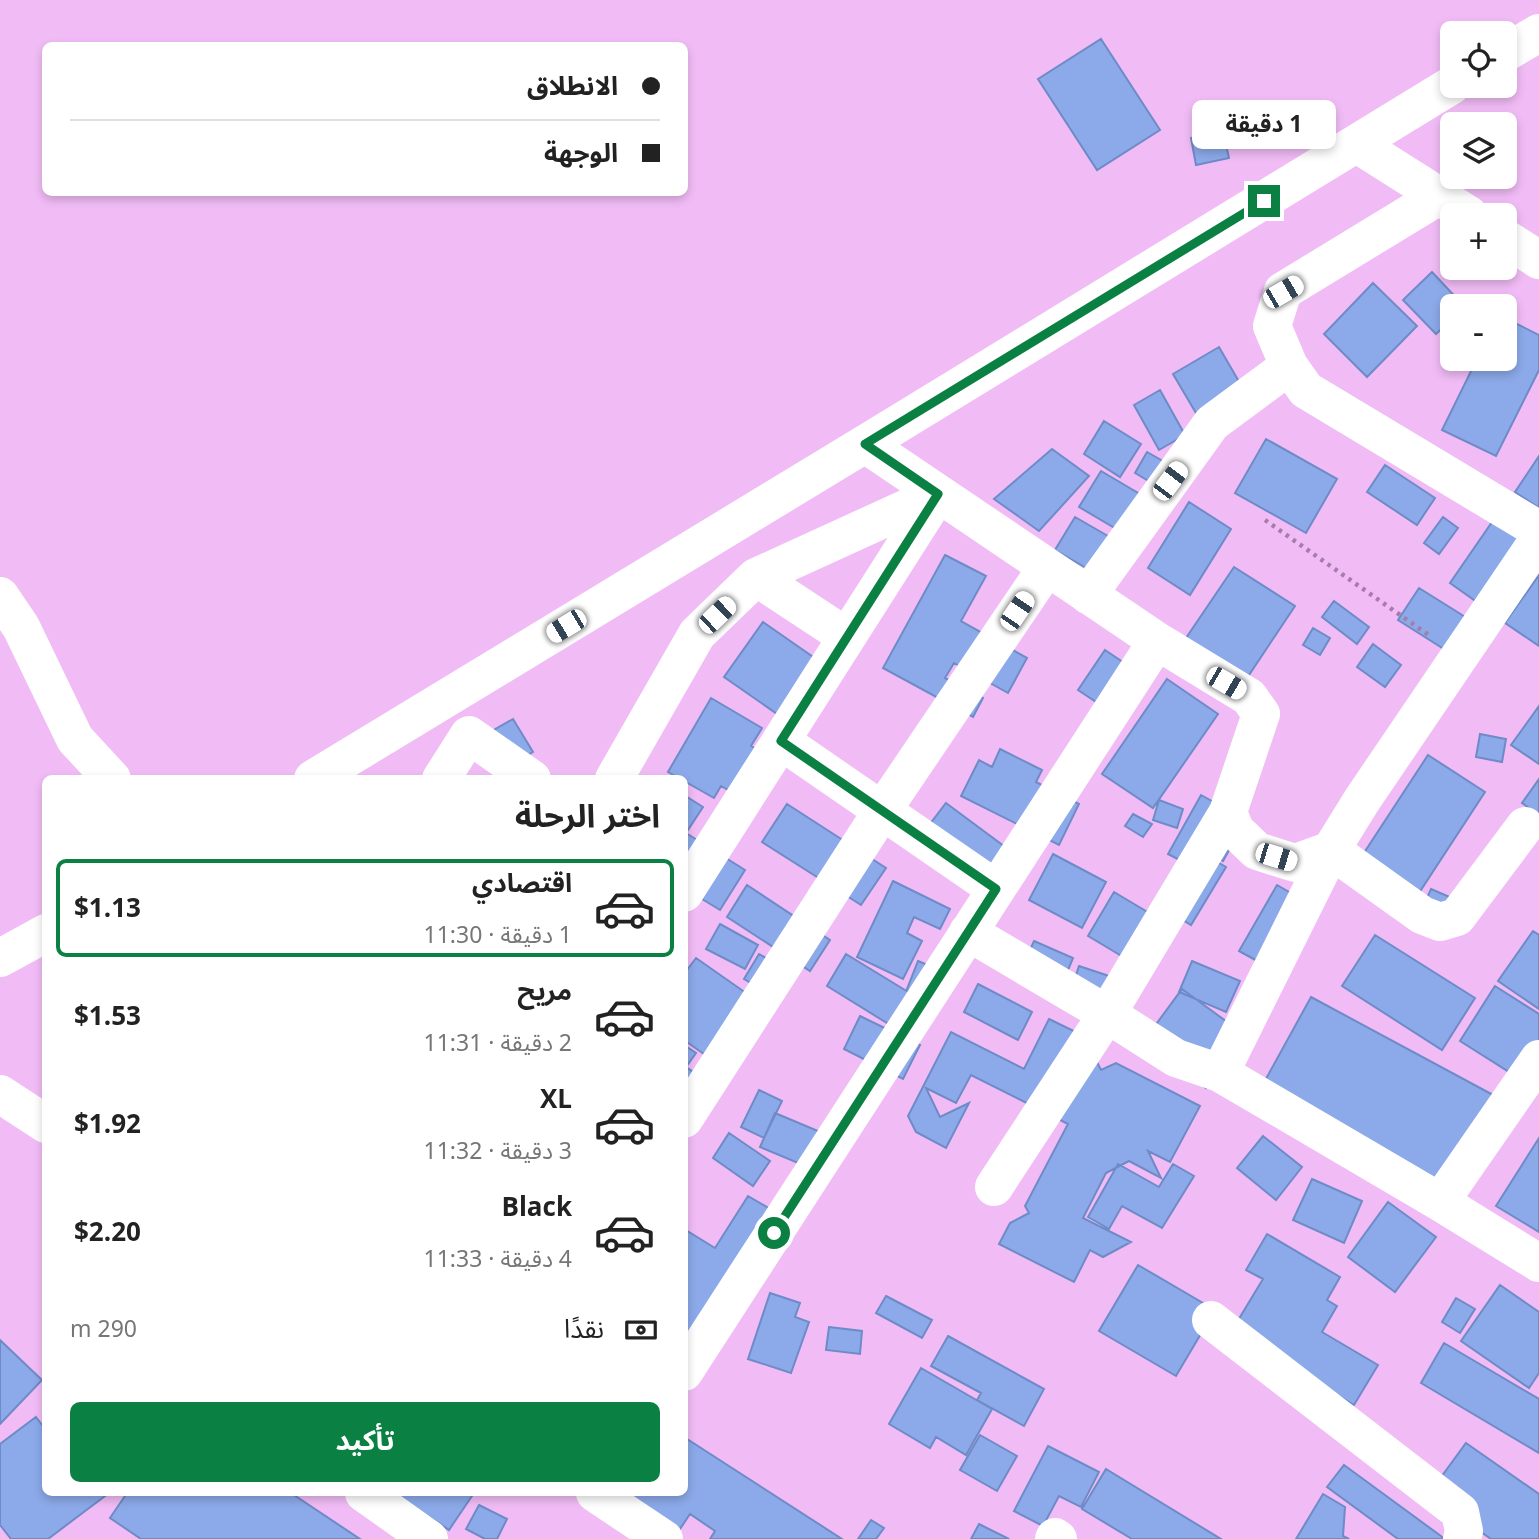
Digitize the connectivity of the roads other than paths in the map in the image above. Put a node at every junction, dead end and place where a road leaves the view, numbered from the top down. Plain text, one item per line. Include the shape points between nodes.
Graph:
1 (1539, 33) edge
2 (1517, 46) edge
3 (1440, 92) edge
4 (1357, 144) junction
5 (1449, 203) edge
6 (1440, 213) edge
7 (1517, 246) edge
8 (1539, 260) edge
9 (1289, 366) junction
10 (865, 444) junction
11 (938, 494) junction
12 (1539, 530) edge
13 (1539, 539) edge
14 (1047, 567) junction
15 (756, 577) junction
16 (1088, 595) junction
17 (0, 596) edge
18 (847, 637) junction
19 (1157, 641) junction
20 (781, 741) junction
21 (108, 775) edge
22 (320, 775) edge
23 (444, 775) edge
24 (526, 775) edge
25 (616, 775) edge
26 (882, 811) junction
27 (1228, 812) junction
28 (1525, 826) dead end
29 (1331, 850) junction
30 (688, 885) edge
31 (996, 889) junction
32 (968, 932) junction
33 (42, 935) edge
34 (0, 958) edge
35 (1107, 1014) junction
36 (1539, 1059) edge
37 (1220, 1073) junction
38 (0, 1094) edge
39 (688, 1113) edge
40 (42, 1121) edge
41 (993, 1187) dead end
42 (1440, 1202) junction
43 (1539, 1263) edge
44 (1212, 1320) dead end
45 (688, 1366) edge
46 (368, 1496) edge
47 (604, 1496) edge
48 (429, 1539) edge
49 (664, 1539) edge
50 (1462, 1539) edge

1 - 2 street
3 - 4 street
4 - 5 street
4 - 10 street
6 - 9 street via 1283,292 1272,326
7 - 8 street
9 - 12 street via 1306,390
9 - 16 street via 1212,424
10 - 11 street
10 - 22 street
11 - 14 street
11 - 15 street
11 - 18 street
13 - 29 street
14 - 16 street
14 - 26 street
15 - 18 street
15 - 25 street via 697,634
16 - 19 street
17 - 21 street via 21,627 75,739
18 - 20 street
19 - 27 street via 1250,696 1261,714
19 - 31 street
20 - 26 street
20 - 30 street
23 - 24 street via 469,735
26 - 31 street
26 - 39 street
27 - 29 street via 1236,830 1257,851 1295,863
27 - 35 street
28 - 29 street via 1457,917 1440,922 1422,915
29 - 37 street
31 - 32 street
32 - 35 street
32 - 45 street
33 - 34 street
35 - 37 street via 1176,1058
35 - 41 street
36 - 42 street
37 - 42 street
38 - 40 street
42 - 43 street
44 - 50 street via 1460,1511
46 - 48 street
47 - 49 street

